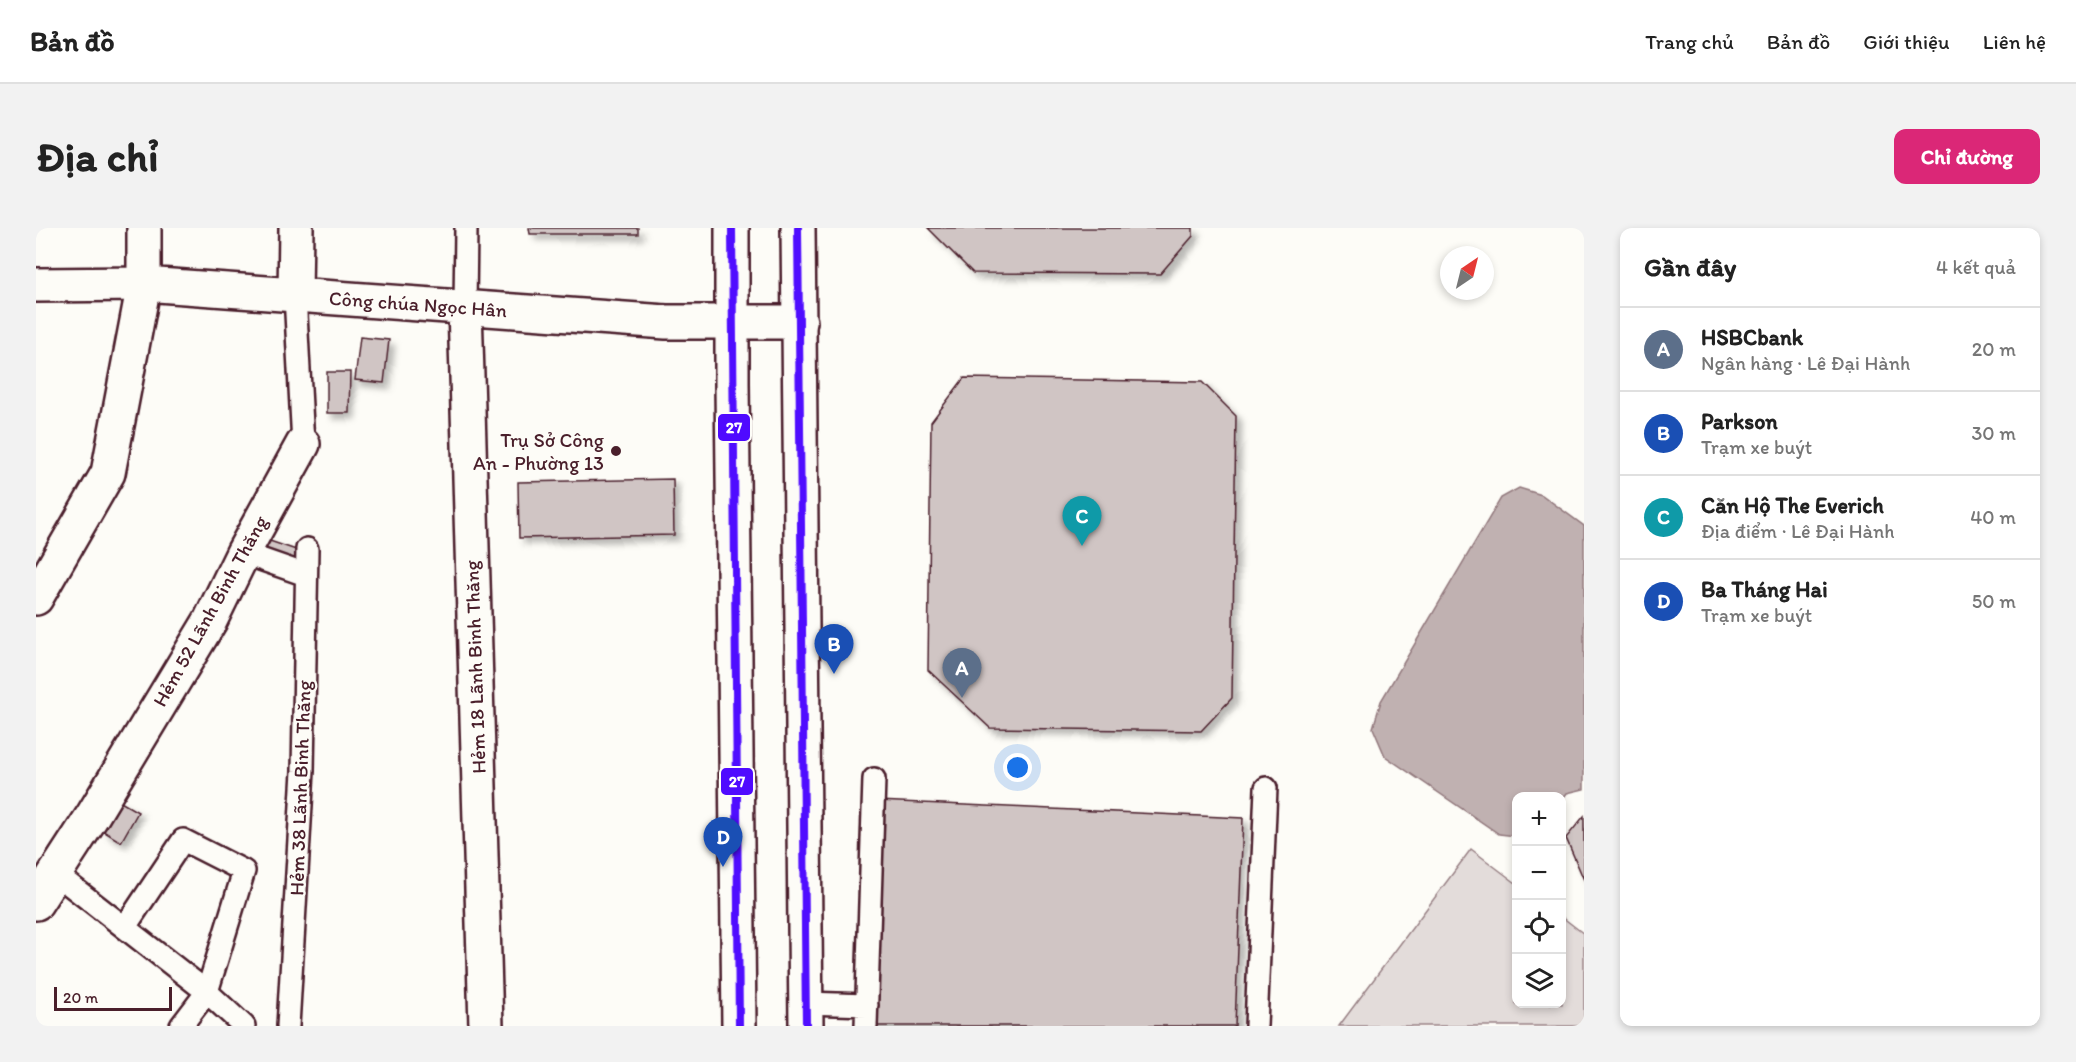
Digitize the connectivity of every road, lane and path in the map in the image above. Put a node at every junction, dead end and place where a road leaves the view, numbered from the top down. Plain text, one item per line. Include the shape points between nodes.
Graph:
1 (144, 228) edge
2 (296, 228) edge
3 (466, 228) edge
4 (732, 228) edge
5 (798, 228) edge
6 (144, 284) junction
7 (36, 285) edge
8 (295, 295) junction
9 (465, 307) junction
10 (732, 322) junction
11 (800, 322) junction
12 (303, 444) joint
13 (307, 549) dead end
14 (243, 553) junction
15 (306, 575) junction
16 (36, 598) edge
17 (874, 779) dead end
18 (1266, 788) dead end
19 (56, 874) junction
20 (36, 903) edge
21 (125, 927) junction
22 (207, 992) junction
23 (867, 1005) junction
24 (806, 1014) edge
25 (181, 1026) edge
26 (244, 1026) edge
27 (288, 1026) edge
28 (486, 1026) edge
29 (739, 1026) edge
30 (866, 1026) edge
31 (1256, 1026) edge

1 - 6 street
2 - 8 street
3 - 9 lane
4 - 10 street
5 - 11 street
6 - 7 street, Công chúa Ngọc Hân
6 - 8 street, Công chúa Ngọc Hân
6 - 16 street via 108,473
8 - 9 street, Công chúa Ngọc Hân
8 - 12 lane, Hẻm 52 Lãnh Binh Thăng
9 - 10 street, Công chúa Ngọc Hân via 666,322
9 - 28 street, Hẻm 18 Lãnh Binh Thăng
10 - 11 street, Công chúa Ngọc Hân
10 - 29 street
11 - 24 street
12 - 14 street, Hẻm 52 Lãnh Binh Thăng
13 - 15 lane, Hẻm 38 Lãnh Binh Thăng
14 - 15 lane
14 - 19 street, Hẻm 52 Lãnh Binh Thăng via 210,621
15 - 27 lane, Hẻm 38 Lãnh Binh Thăng via 303,771
17 - 23 lane
18 - 31 lane
19 - 20 street, Hẻm 52 Lãnh Binh Thăng
19 - 21 lane
21 - 22 lane
21 - 22 lane via 183,840 244,872
22 - 25 lane
22 - 26 lane
23 - 24 lane
23 - 30 lane

